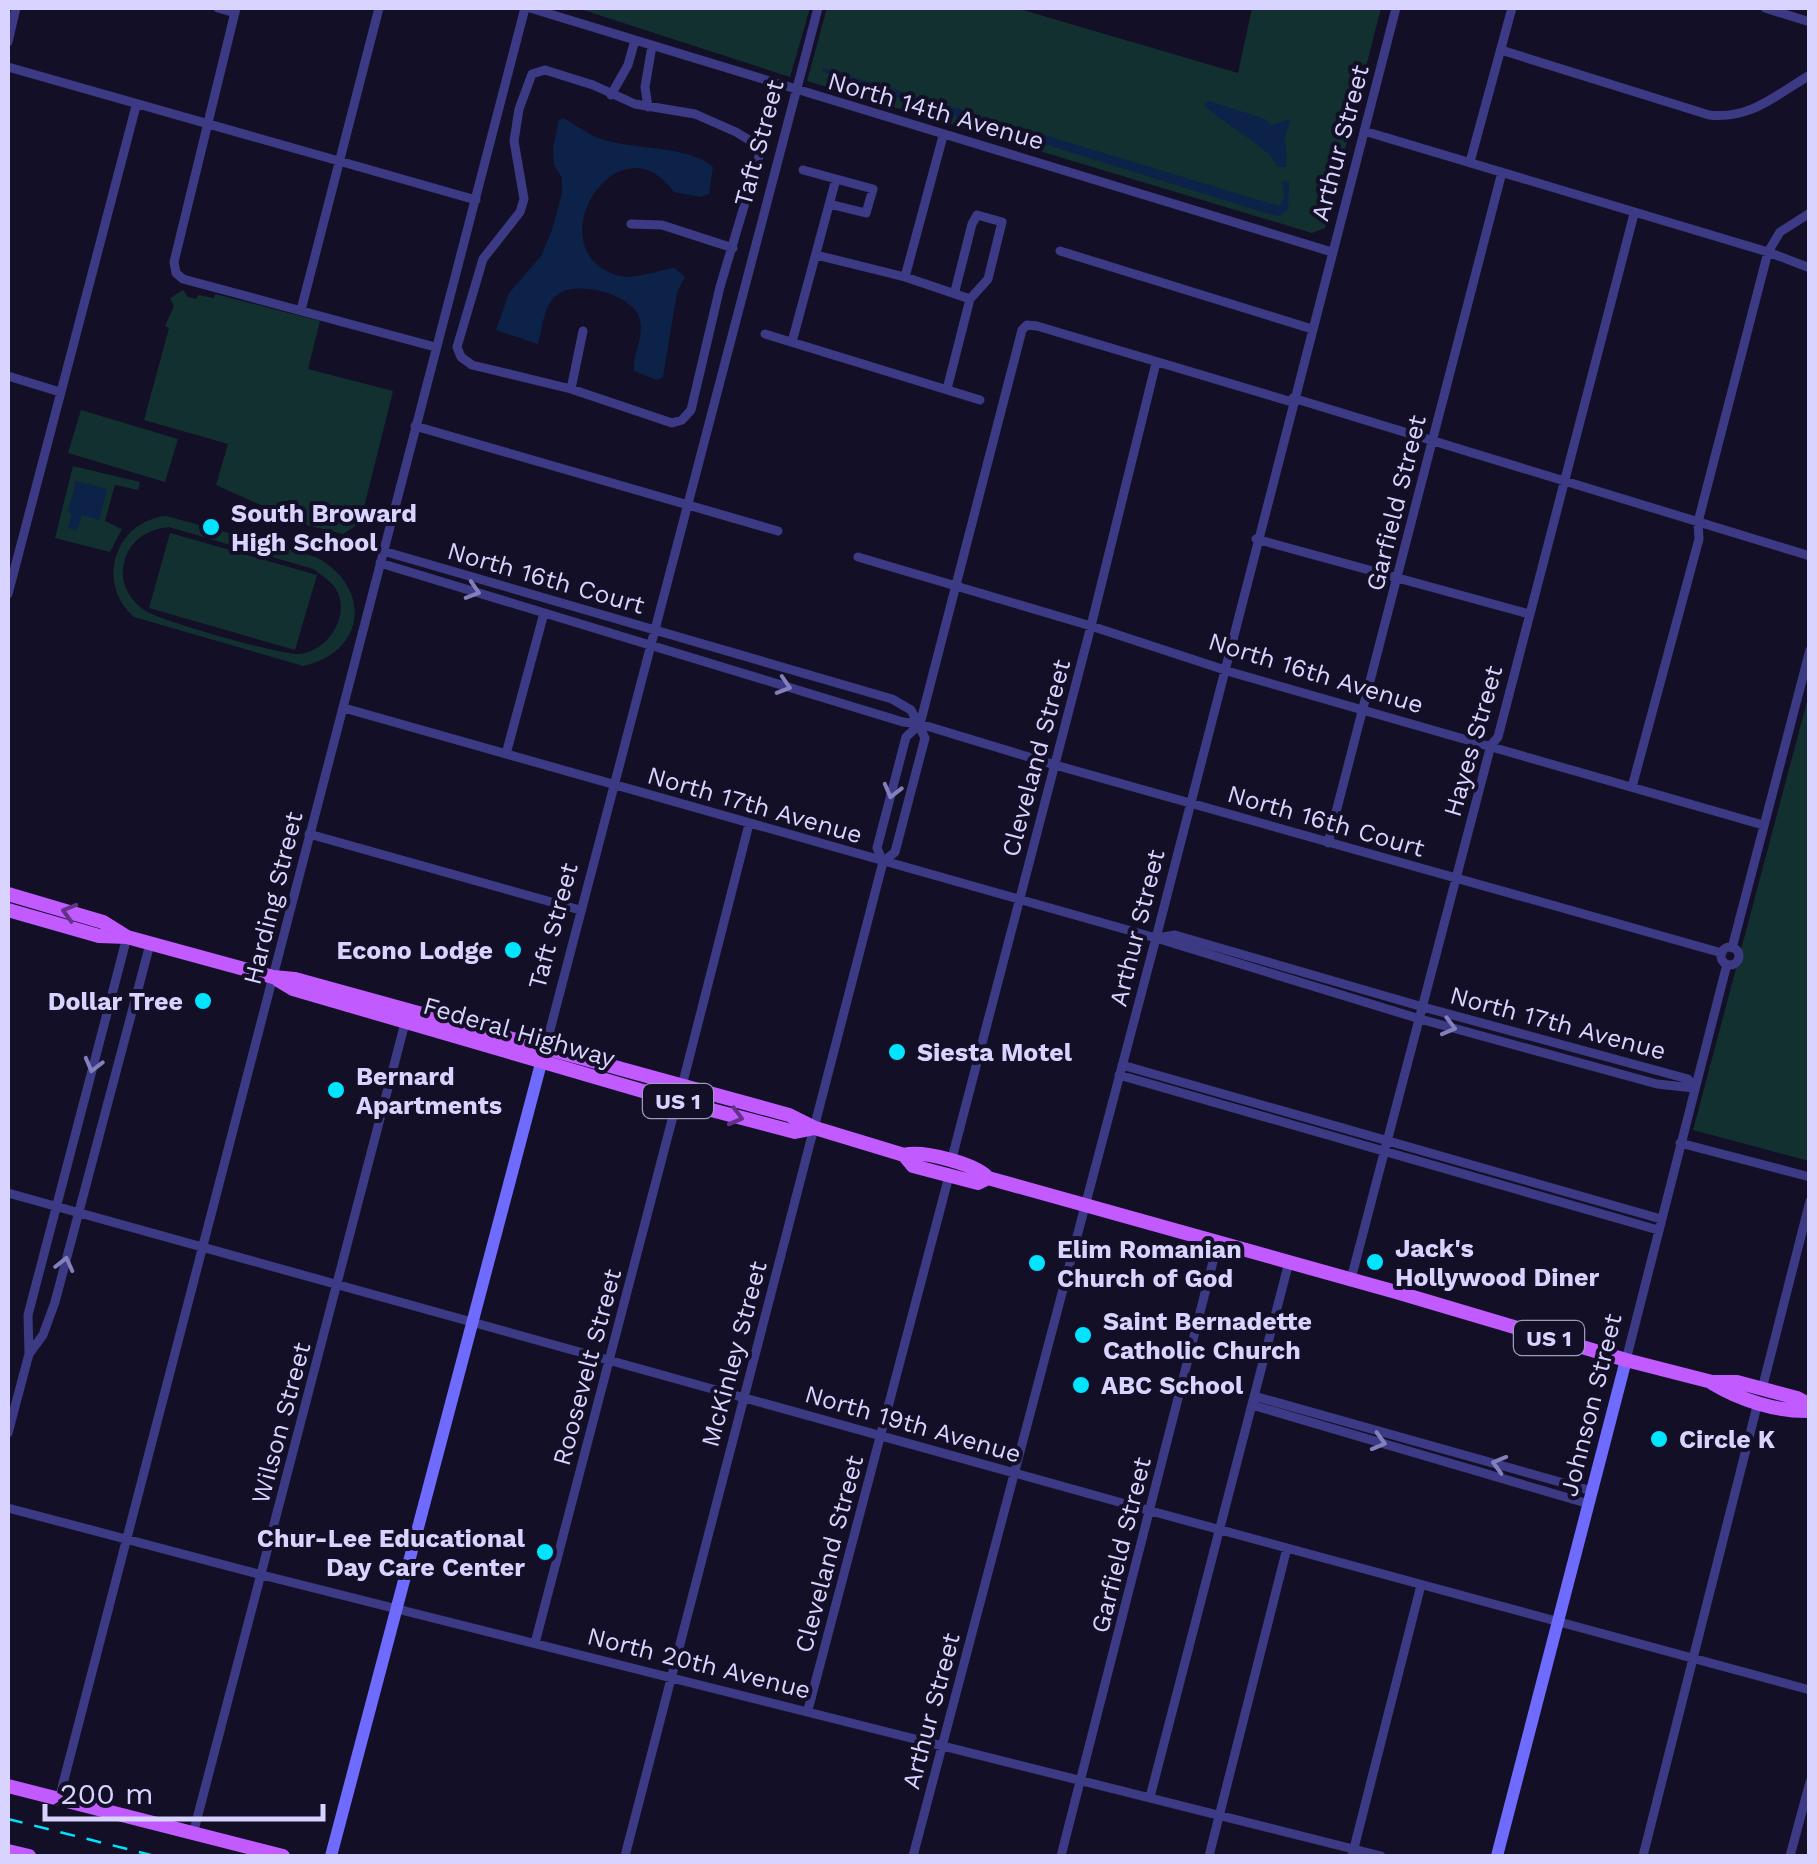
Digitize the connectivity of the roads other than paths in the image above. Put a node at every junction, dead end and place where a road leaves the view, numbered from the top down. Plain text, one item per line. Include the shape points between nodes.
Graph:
1 (16, 8) edge
2 (218, 8) edge
3 (379, 8) edge
4 (527, 8) edge
5 (818, 8) edge
6 (1396, 8) edge
7 (1512, 8) edge
8 (1765, 8) edge
9 (236, 10) edge
10 (1810, 22) edge
11 (635, 40) junction
12 (8, 42) edge
13 (652, 46) junction
14 (1501, 50) junction
15 (8, 67) edge
16 (1810, 75) edge
17 (622, 76) junction
18 (645, 82) junction
19 (796, 91) junction
20 (612, 94) junction
21 (136, 106) junction
22 (648, 107) junction
23 (208, 126) junction
24 (1364, 130) junction
25 (943, 136) junction
26 (339, 162) junction
27 (1470, 162) junction
28 (803, 170) dead end
29 (1502, 172) junction
30 (836, 179) junction
31 (476, 200) junction
32 (829, 204) junction
33 (1634, 214) junction
34 (1810, 214) edge
35 (631, 224) dead end
36 (733, 248) junction
37 (1060, 251) dead end
38 (1332, 252) junction
39 (1768, 252) junction
40 (816, 255) junction
41 (1810, 268) edge
42 (906, 277) junction
43 (955, 291) junction
44 (970, 299) junction
45 (301, 310) junction
46 (1312, 329) junction
47 (583, 331) dead end
48 (765, 334) dead end
49 (792, 342) junction
50 (435, 347) junction
51 (1156, 362) junction
52 (8, 376) edge
53 (571, 390) junction
54 (947, 390) junction
55 (60, 392) junction
56 (980, 400) dead end
57 (1293, 400) junction
58 (415, 426) junction
59 (1433, 440) junction
60 (1564, 482) junction
61 (685, 506) junction
62 (1698, 522) junction
63 (778, 531) dead end
64 (1256, 539) junction
65 (383, 552) junction
66 (1810, 556) edge
67 (858, 557) dead end
68 (380, 563) junction
69 (1398, 578) junction
70 (956, 586) junction
71 (8, 594) edge
72 (544, 613) junction
73 (1529, 614) junction
74 (1091, 626) junction
75 (654, 630) junction
76 (650, 643) junction
77 (1810, 650) edge
78 (1224, 669) junction
79 (926, 696) junction
80 (901, 704) junction
81 (344, 708) junction
82 (1364, 710) junction
83 (920, 724) junction
84 (1492, 745) junction
85 (506, 754) junction
86 (1054, 765) junction
87 (612, 784) junction
88 (1632, 786) junction
89 (1188, 803) junction
90 (749, 824) junction
91 (1763, 825) junction
92 (309, 834) junction
93 (1328, 843) junction
94 (883, 862) junction
95 (1456, 879) junction
96 (8, 894) edge
97 (1020, 900) junction
98 (8, 910) edge
99 (580, 910) junction
100 (128, 937) junction
101 (1156, 938) junction
102 (150, 944) junction
103 (1732, 948) junction
104 (1722, 953) junction
105 (1727, 964) junction
106 (273, 977) junction
107 (110, 1001) junction
108 (133, 1006) junction
109 (1423, 1007) junction
110 (1420, 1020) junction
111 (404, 1022) junction
112 (543, 1057) junction
113 (1121, 1070) junction
114 (1694, 1088) junction
115 (680, 1094) junction
116 (815, 1128) junction
117 (1680, 1144) junction
118 (1386, 1146) junction
119 (950, 1168) junction
120 (1810, 1177) edge
121 (8, 1193) edge
122 (1810, 1200) edge
123 (1086, 1205) junction
124 (56, 1207) junction
125 (78, 1214) junction
126 (1659, 1225) junction
127 (1218, 1242) junction
128 (202, 1249) junction
129 (1289, 1262) junction
130 (1351, 1279) junction
131 (338, 1286) junction
132 (474, 1323) junction
133 (29, 1354) junction
134 (1626, 1360) junction
135 (609, 1361) junction
136 (1760, 1396) junction
137 (742, 1398) junction
138 (1253, 1401) junction
139 (1810, 1408) edge
140 (8, 1433) edge
141 (882, 1436) junction
142 (1015, 1474) junction
143 (1591, 1497) junction
144 (8, 1508) edge
145 (1150, 1511) junction
146 (1219, 1530) junction
147 (127, 1539) junction
148 (1286, 1548) junction
149 (262, 1575) junction
150 (1421, 1585) junction
151 (398, 1608) junction
152 (1556, 1621) junction
153 (535, 1643) junction
154 (1694, 1658) junction
155 (672, 1677) junction
156 (1810, 1690) edge
157 (808, 1710) junction
158 (942, 1744) junction
159 (1082, 1780) junction
160 (1810, 1782) edge
161 (8, 1786) edge
162 (1150, 1797) junction
163 (59, 1799) junction
164 (1220, 1814) junction
165 (193, 1834) junction
166 (8, 1851) edge
167 (1353, 1853) edge
168 (29, 1856) edge
169 (283, 1856) edge
170 (332, 1856) edge
171 (625, 1856) edge
172 (912, 1856) edge
173 (1061, 1856) edge
174 (1209, 1856) edge
175 (1381, 1856) edge
176 (1497, 1856) edge
177 (1642, 1856) edge
178 (1790, 1856) edge

1 - 12 street
2 - 9 street
3 - 26 street
4 - 11 street, North 14th Avenue
4 - 31 street, Harding Street
5 - 19 street, Taft Street
6 - 24 street, Arthur Street
7 - 14 street
8 - 10 street
9 - 23 street
11 - 13 street, North 14th Avenue
11 - 17 street
13 - 18 street
13 - 19 street, North 14th Avenue
14 - 16 street via 1729,118 1751,112
14 - 27 street
15 - 21 street
17 - 18 street
17 - 20 street
18 - 22 street
19 - 25 street, North 14th Avenue
19 - 61 street, Taft Street
20 - 22 street
20 - 53 street via 562,74 532,74 514,142 524,199 511,228 483,259 457,347 460,358 472,364
21 - 23 street
21 - 55 street
22 - 36 street via 695,114 759,146
23 - 26 street
23 - 45 street via 176,273
24 - 27 street
24 - 38 street, Arthur Street
25 - 38 street, North 14th Avenue
25 - 42 street
26 - 31 street
26 - 45 street
27 - 29 street
28 - 30 street
29 - 33 street
29 - 59 street, Garfield Street
30 - 32 street
30 - 32 street via 873,189 866,213
31 - 50 street, Harding Street
32 - 40 street
33 - 39 street
33 - 60 street, Hayes Street
34 - 39 street via 1780,232
35 - 36 street via 662,225
36 - 53 street via 691,410 682,420 672,423
37 - 46 street
38 - 46 street, Arthur Street
39 - 41 street
39 - 62 street
40 - 42 street
40 - 49 street
42 - 43 street
43 - 44 street
43 - 44 street via 978,216 1002,222 988,279
44 - 54 street
45 - 50 street
46 - 57 street, Arthur Street
47 - 53 street
48 - 49 street
49 - 54 street
50 - 58 street, Harding Street
51 - 57 street
51 - 70 street, McKinley Street via 1027,325 1022,330
51 - 74 street, Cleveland Street
52 - 55 street
54 - 56 street
55 - 71 street
57 - 59 street
57 - 64 street, Arthur Street
58 - 61 street
58 - 65 street, Harding Street
59 - 60 street
59 - 69 street, Garfield Street
60 - 62 street
60 - 73 street, Hayes Street
61 - 63 street
61 - 75 street, Taft Street
62 - 66 street
62 - 88 street via 1699,539
64 - 69 street
64 - 78 street, Arthur Street
65 - 68 street, Harding Street
65 - 75 street, North 16th Court
67 - 70 street, North 16th Avenue
68 -> 72 street, North 16th Court
68 - 81 street, Harding Street
69 - 73 street
69 - 82 street, Garfield Street
70 - 74 street, North 16th Avenue
70 - 79 street, McKinley Street
72 - 76 street, North 16th Court
72 - 85 street
73 - 84 street, Hayes Street
74 - 78 street, North 16th Avenue
74 - 86 street, Cleveland Street
75 - 76 street, Taft Street
75 - 80 street, North 16th Court
76 -> 83 street, North 16th Court
76 - 87 street, Taft Street
77 - 91 street
78 - 82 street, North 16th Avenue
78 - 89 street, Arthur Street
79 - 80 street
79 - 83 street, McKinley Street
80 - 83 street, North 16th Court
81 - 85 street, North 17th Avenue
81 - 92 street, Harding Street
82 - 84 street, North 16th Avenue
82 - 93 street, Garfield Street
83 - 86 street, North 16th Court
83 - 94 street, McKinley Street via 926,738 895,852
83 -> 94 street, McKinley Street via 906,737 877,848
84 - 88 street, North 16th Avenue
84 - 95 street, Hayes Street
85 - 87 street, North 17th Avenue
86 - 89 street, North 16th Court
86 - 97 street, Cleveland Street
87 - 90 street, North 17th Avenue
87 - 99 street, Taft Street
88 - 91 street, North 16th Avenue
89 - 93 street, North 16th Court
89 - 101 street, Arthur Street
90 - 94 street, North 17th Avenue
90 - 115 street, Roosevelt Street
91 - 103 street
92 - 99 street
92 - 106 street, Harding Street
93 - 95 street, North 16th Court
94 - 97 street, North 17th Avenue
94 - 116 street, McKinley Street
95 - 104 street, North 16th Court
95 - 109 street, Hayes Street
100 -> 96 main road, Federal Highway / US 1 via 103,922
97 - 101 street, North 17th Avenue
97 - 119 street, Cleveland Street
98 - 100 main road, Federal Highway / US 1 via 99,936
99 - 112 street, Taft Street
100 - 102 main road, Federal Highway / US 1
100 - 107 street
101 - 109 street, North 17th Avenue via 1175,935
101 - 110 street, North 17th Avenue
101 - 113 street, Arthur Street
102 - 106 main road, Federal Highway / US 1
102 - 108 street
103 - 104 street
103 - 105 street via 1738,959
104 - 105 street
105 - 114 street, Johnson Street
106 - 111 main road, Federal Highway / US 1 via 294,990
106 - 112 main road, Federal Highway / US 1
106 - 128 street, Harding Street
107 - 108 street
107 -> 124 street
108 - 125 street
109 - 110 street, Hayes Street
109 - 114 street, North 17th Avenue via 1688,1079
110 -> 114 street, North 17th Avenue via 1657,1084
110 - 118 street, Hayes Street
111 - 112 main road, Federal Highway / US 1
111 - 131 street, Wilson Street
112 - 115 main road, Federal Highway / US 1
112 - 132 street, Taft Street
113 - 118 street
113 - 123 street, Arthur Street
114 - 117 street, Johnson Street
115 - 116 main road, Federal Highway / US 1 via 795,1132
115 - 135 street, Roosevelt Street
116 - 119 main road, Federal Highway / US 1 via 904,1155 912,1166
116 - 137 street, McKinley Street
117 - 120 street
117 - 126 street, Johnson Street
118 - 126 street
118 - 130 street, Hayes Street
119 - 123 main road, Federal Highway / US 1 via 978,1183 988,1178
119 - 141 street, Cleveland Street
121 - 124 street, North 19th Avenue
122 - 136 street
123 - 127 main road, US 1
123 - 142 street, Arthur Street
124 - 125 street, North 19th Avenue
124 - 133 street via 28,1315
125 - 128 street, North 19th Avenue
133 -> 125 street via 52,1312
126 - 134 street, Johnson Street
127 - 129 main road, US 1
127 - 145 street, Garfield Street
128 - 131 street, North 19th Avenue
128 - 147 street, Harding Street
129 - 130 main road, US 1
129 - 138 street
130 - 134 main road, US 1
131 - 132 street, North 19th Avenue
131 - 149 street, Wilson Street
132 - 135 street, North 19th Avenue
132 - 151 street, Taft Street
133 - 140 street
134 - 136 main road, US 1 via 1736,1382
134 - 143 street, Johnson Street
135 - 137 street, North 19th Avenue
135 - 153 street, Roosevelt Street
136 - 139 main road, US 1 via 1798,1398
136 - 154 street
137 - 141 street, North 19th Avenue
137 - 155 street, McKinley Street
138 - 143 street
138 - 146 street
141 - 142 street, North 19th Avenue
141 - 157 street, Cleveland Street
142 - 145 street, North 19th Avenue
142 - 158 street, Arthur Street
143 - 152 street, Johnson Street
144 - 147 street, North 20th Avenue
145 - 146 street, North 19th Avenue
145 - 159 street, Garfield Street
146 - 148 street, North 19th Avenue
146 - 162 street
147 - 149 street, North 20th Avenue
147 - 163 street, Harding Street
148 - 150 street, North 19th Avenue
148 - 164 street
149 - 151 street, North 20th Avenue
149 - 165 street, Wilson Street
150 - 152 street, North 19th Avenue
150 - 167 street
151 - 153 street, North 20th Avenue
151 - 170 street, Taft Street
152 - 154 street, North 19th Avenue
152 - 176 street, Johnson Street
153 - 155 street, North 20th Avenue
154 - 156 street, North 19th Avenue
154 - 177 street
155 - 157 street, North 20th Avenue
155 - 171 street, McKinley Street
157 - 158 street, North 20th Avenue
158 - 159 street, North 20th Avenue
158 - 172 street, Arthur Street
159 - 162 street, North 20th Avenue
159 - 173 street, Garfield Street
160 - 178 street
161 - 163 main road
162 - 164 street, North 20th Avenue
163 - 165 main road
164 - 167 street, North 20th Avenue
164 - 174 street
165 - 169 main road
166 - 168 main road
167 - 175 street, North 20th Avenue

